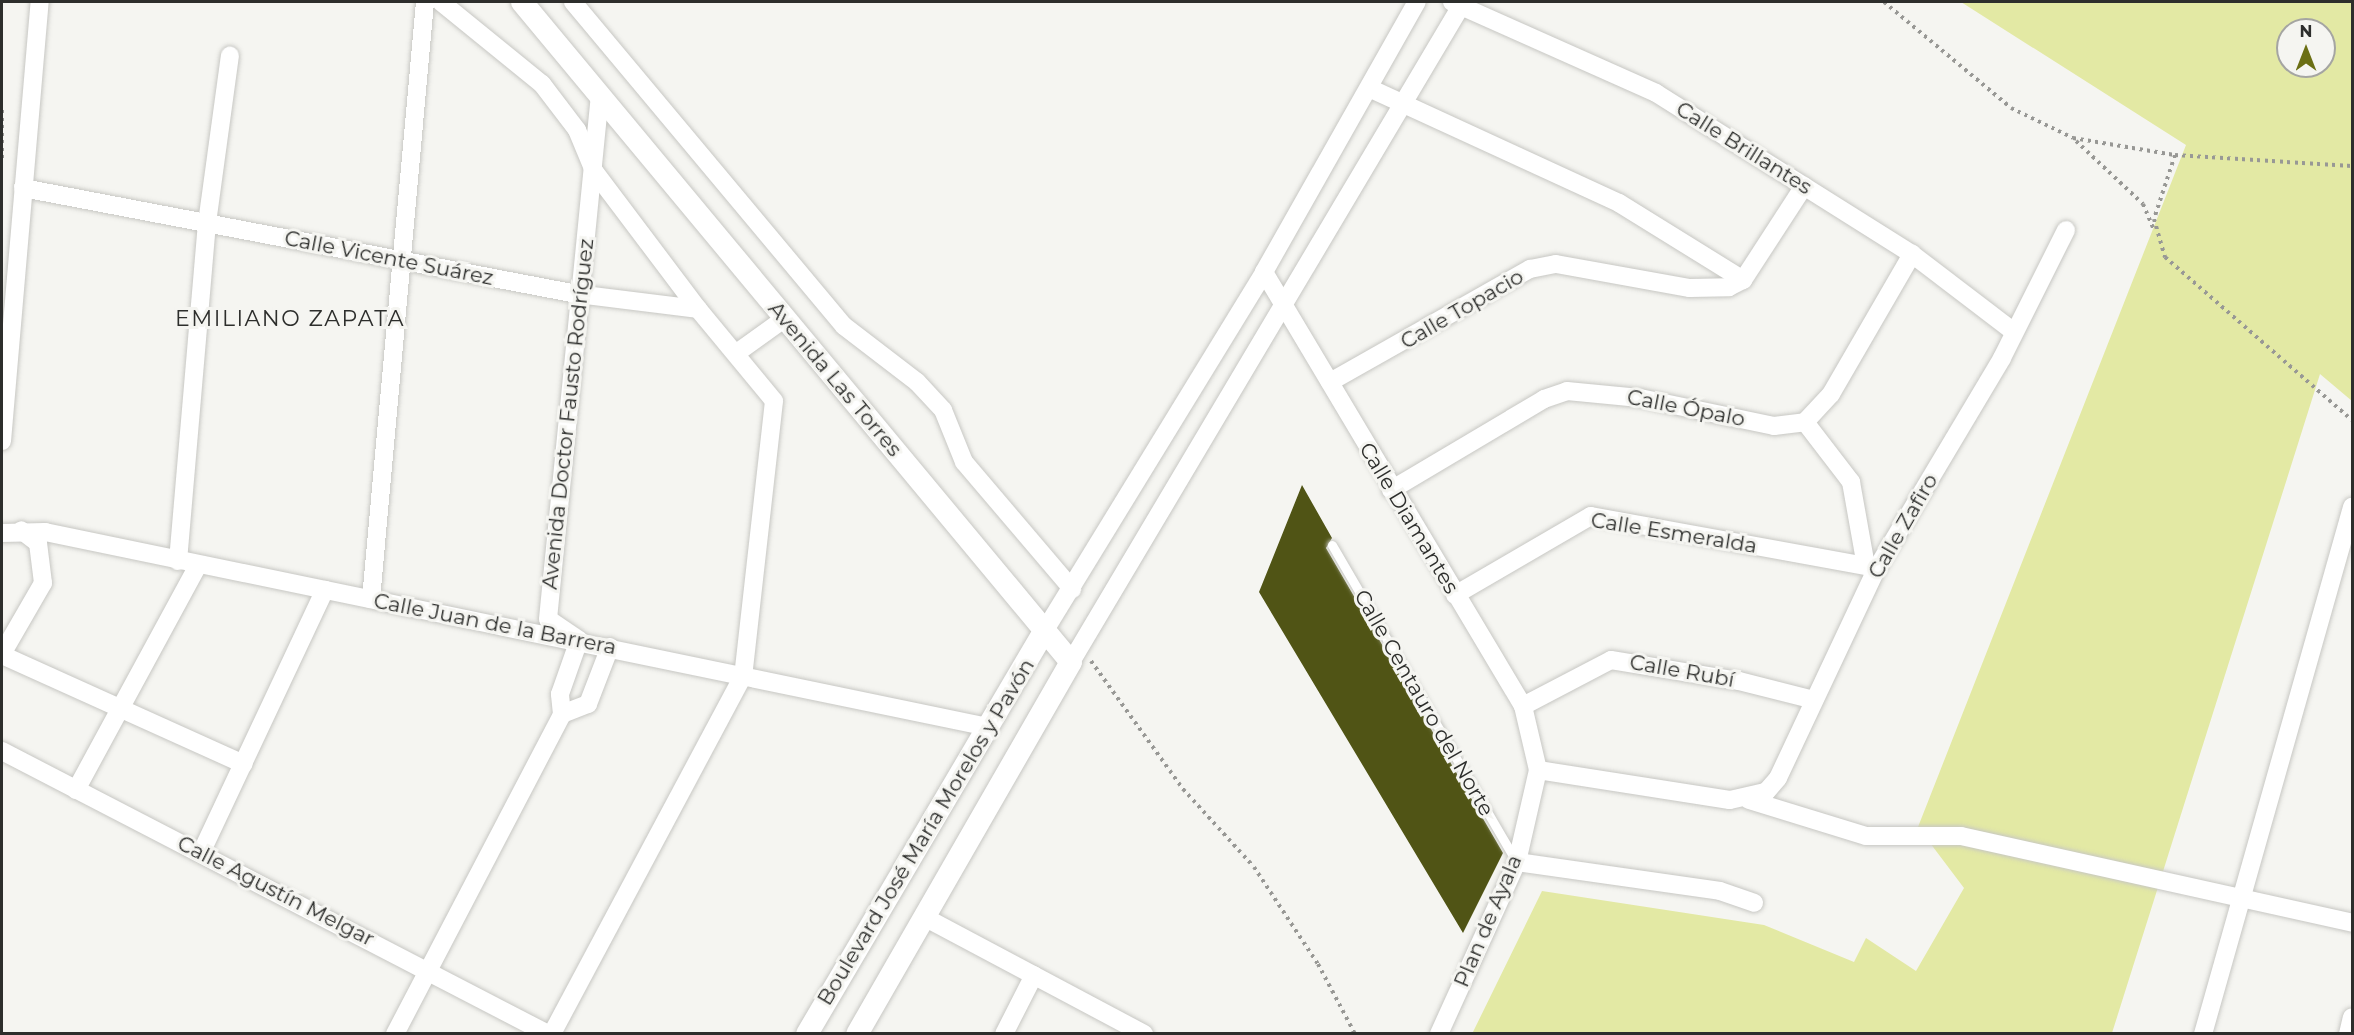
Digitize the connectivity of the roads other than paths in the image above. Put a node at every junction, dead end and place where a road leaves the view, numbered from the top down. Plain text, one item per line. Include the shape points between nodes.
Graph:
1 (40, 2) edge
2 (425, 2) edge
3 (441, 2) edge
4 (522, 2) edge
5 (573, 2) edge
6 (1417, 2) edge
7 (1456, 4) edge
8 (230, 56) dead end
9 (1369, 88) junction
10 (600, 94) junction
11 (1403, 106) junction
12 (594, 171) junction
13 (1804, 186) junction
14 (23, 188) junction
15 (207, 223) junction
16 (2066, 230) dead end
17 (1912, 254) junction
18 (402, 260) junction
19 (1264, 272) junction
20 (1743, 280) junction
21 (577, 294) junction
22 (1285, 304) junction
23 (698, 309) junction
24 (784, 319) junction
25 (2014, 332) junction
26 (738, 352) junction
27 (1330, 382) junction
28 (1805, 422) junction
29 (2, 441) edge
30 (1391, 490) junction
31 (2352, 507) edge
32 (21, 530) junction
33 (2, 533) edge
34 (1332, 545) dead end
35 (178, 561) junction
36 (198, 565) junction
37 (1871, 567) junction
38 (325, 590) junction
39 (1072, 590) junction
40 (1455, 595) junction
41 (371, 599) junction
42 (1044, 630) junction
43 (579, 640) junction
44 (610, 647) junction
45 (2, 654) edge
46 (1075, 654) junction
47 (743, 676) junction
48 (1814, 700) junction
49 (1522, 706) junction
50 (119, 709) junction
51 (562, 714) junction
52 (988, 726) junction
53 (2, 751) edge
54 (243, 764) junction
55 (1538, 770) junction
56 (76, 790) junction
57 (1749, 800) junction
58 (201, 853) junction
59 (1517, 862) junction
60 (2242, 896) junction
61 (1754, 903) dead end
62 (926, 918) junction
63 (2352, 922) edge
64 (427, 968) junction
65 (1034, 975) junction
66 (2352, 1017) edge
67 (395, 1034) edge
68 (550, 1034) edge
69 (807, 1034) edge
70 (857, 1034) edge
71 (1004, 1034) edge
72 (1144, 1034) edge
73 (1439, 1034) edge
74 (2203, 1034) edge
75 (2348, 1034) edge

1 - 14 street
2 - 18 street
3 - 12 street via 542,84 577,130
4 - 10 street, Avenida Las Torres
5 - 39 street via 844,326 917,382 943,410 964,462
6 - 9 street
7 - 11 street
7 - 13 street, Calle Brillantes via 1656,93
8 - 15 street
9 - 11 street
9 - 19 street
10 - 12 street, Avenida Doctor Fausto Rodríguez
10 - 24 street, Avenida Las Torres
11 - 20 street via 1619,204
11 - 22 street
12 - 21 street, Avenida Doctor Fausto Rodríguez
12 - 23 street
13 - 17 street, Calle Brillantes
13 - 20 street
14 - 15 street, Calle Vicente Suárez
14 - 29 street
15 - 18 street, Calle Vicente Suárez
15 - 35 street
16 - 25 street, Calle Zafiro
17 - 25 street, Calle Brillantes
17 - 28 street via 1831,394
18 - 21 street, Calle Vicente Suárez
18 - 41 street
19 - 22 street, Calle Diamantes
19 - 39 street
20 - 27 street, Calle Topacio via 1707,289 1556,264 1530,269
21 - 23 street, Calle Vicente Suárez
21 - 43 street, Avenida Doctor Fausto Rodríguez via 548,620
22 - 27 street, Calle Diamantes
22 - 46 street
23 - 26 street
24 - 26 street
24 - 42 street, Avenida Las Torres
25 - 37 street, Calle Zafiro
26 - 47 street via 774,401
27 - 30 street, Calle Diamantes
28 - 30 street, Calle Ópalo via 1774,426 1640,398 1567,391 1544,399
28 - 37 street via 1851,482
30 - 40 street, Calle Diamantes
31 - 60 street
32 - 33 street, Calle Juan de la Barrera
32 - 35 street, Calle Juan de la Barrera
32 - 45 street via 38,543 43,583
34 - 59 lane, Calle Centauro del Norte
35 - 36 street, Calle Juan de la Barrera
36 - 38 street, Calle Juan de la Barrera
36 - 50 street
37 - 40 street, Calle Esmeralda via 1591,516
37 - 48 street, Calle Zafiro
38 - 41 street, Calle Juan de la Barrera
38 - 54 street
39 - 42 street
40 - 49 street, Calle Diamantes
41 - 43 street, Calle Juan de la Barrera
42 - 46 street, Avenida Las Torres
42 - 52 street, Boulevard José María Morelos y Pavón
43 - 44 street, Calle Juan de la Barrera
43 - 51 street via 560,694
44 - 47 street, Calle Juan de la Barrera
44 - 51 street via 588,704
45 - 50 street
46 - 62 street, Boulevard José María Morelos y Pavón
47 - 52 street, Calle Juan de la Barrera
47 - 68 street
48 - 49 street, Calle Rubí via 1740,681 1611,660
48 - 57 street, Calle Zafiro via 1778,778
49 - 55 street, Calle Diamantes
50 - 54 street
50 - 56 street
51 - 64 street
52 - 69 street, Boulevard José María Morelos y Pavón
53 - 56 street, Calle Agustín Melgar
54 - 58 street
55 - 57 street
55 - 59 street, Plan de Ayala
56 - 58 street, Calle Agustín Melgar
57 - 60 street via 1866,836 1961,836
58 - 64 street, Calle Agustín Melgar
59 - 61 street via 1720,891
59 - 73 street, Plan de Ayala
60 - 63 street
60 - 74 street
62 - 65 street
62 - 70 street, Boulevard José María Morelos y Pavón
64 - 67 street
64 - 68 street, Calle Agustín Melgar
65 - 71 street
65 - 72 street
66 - 75 street

